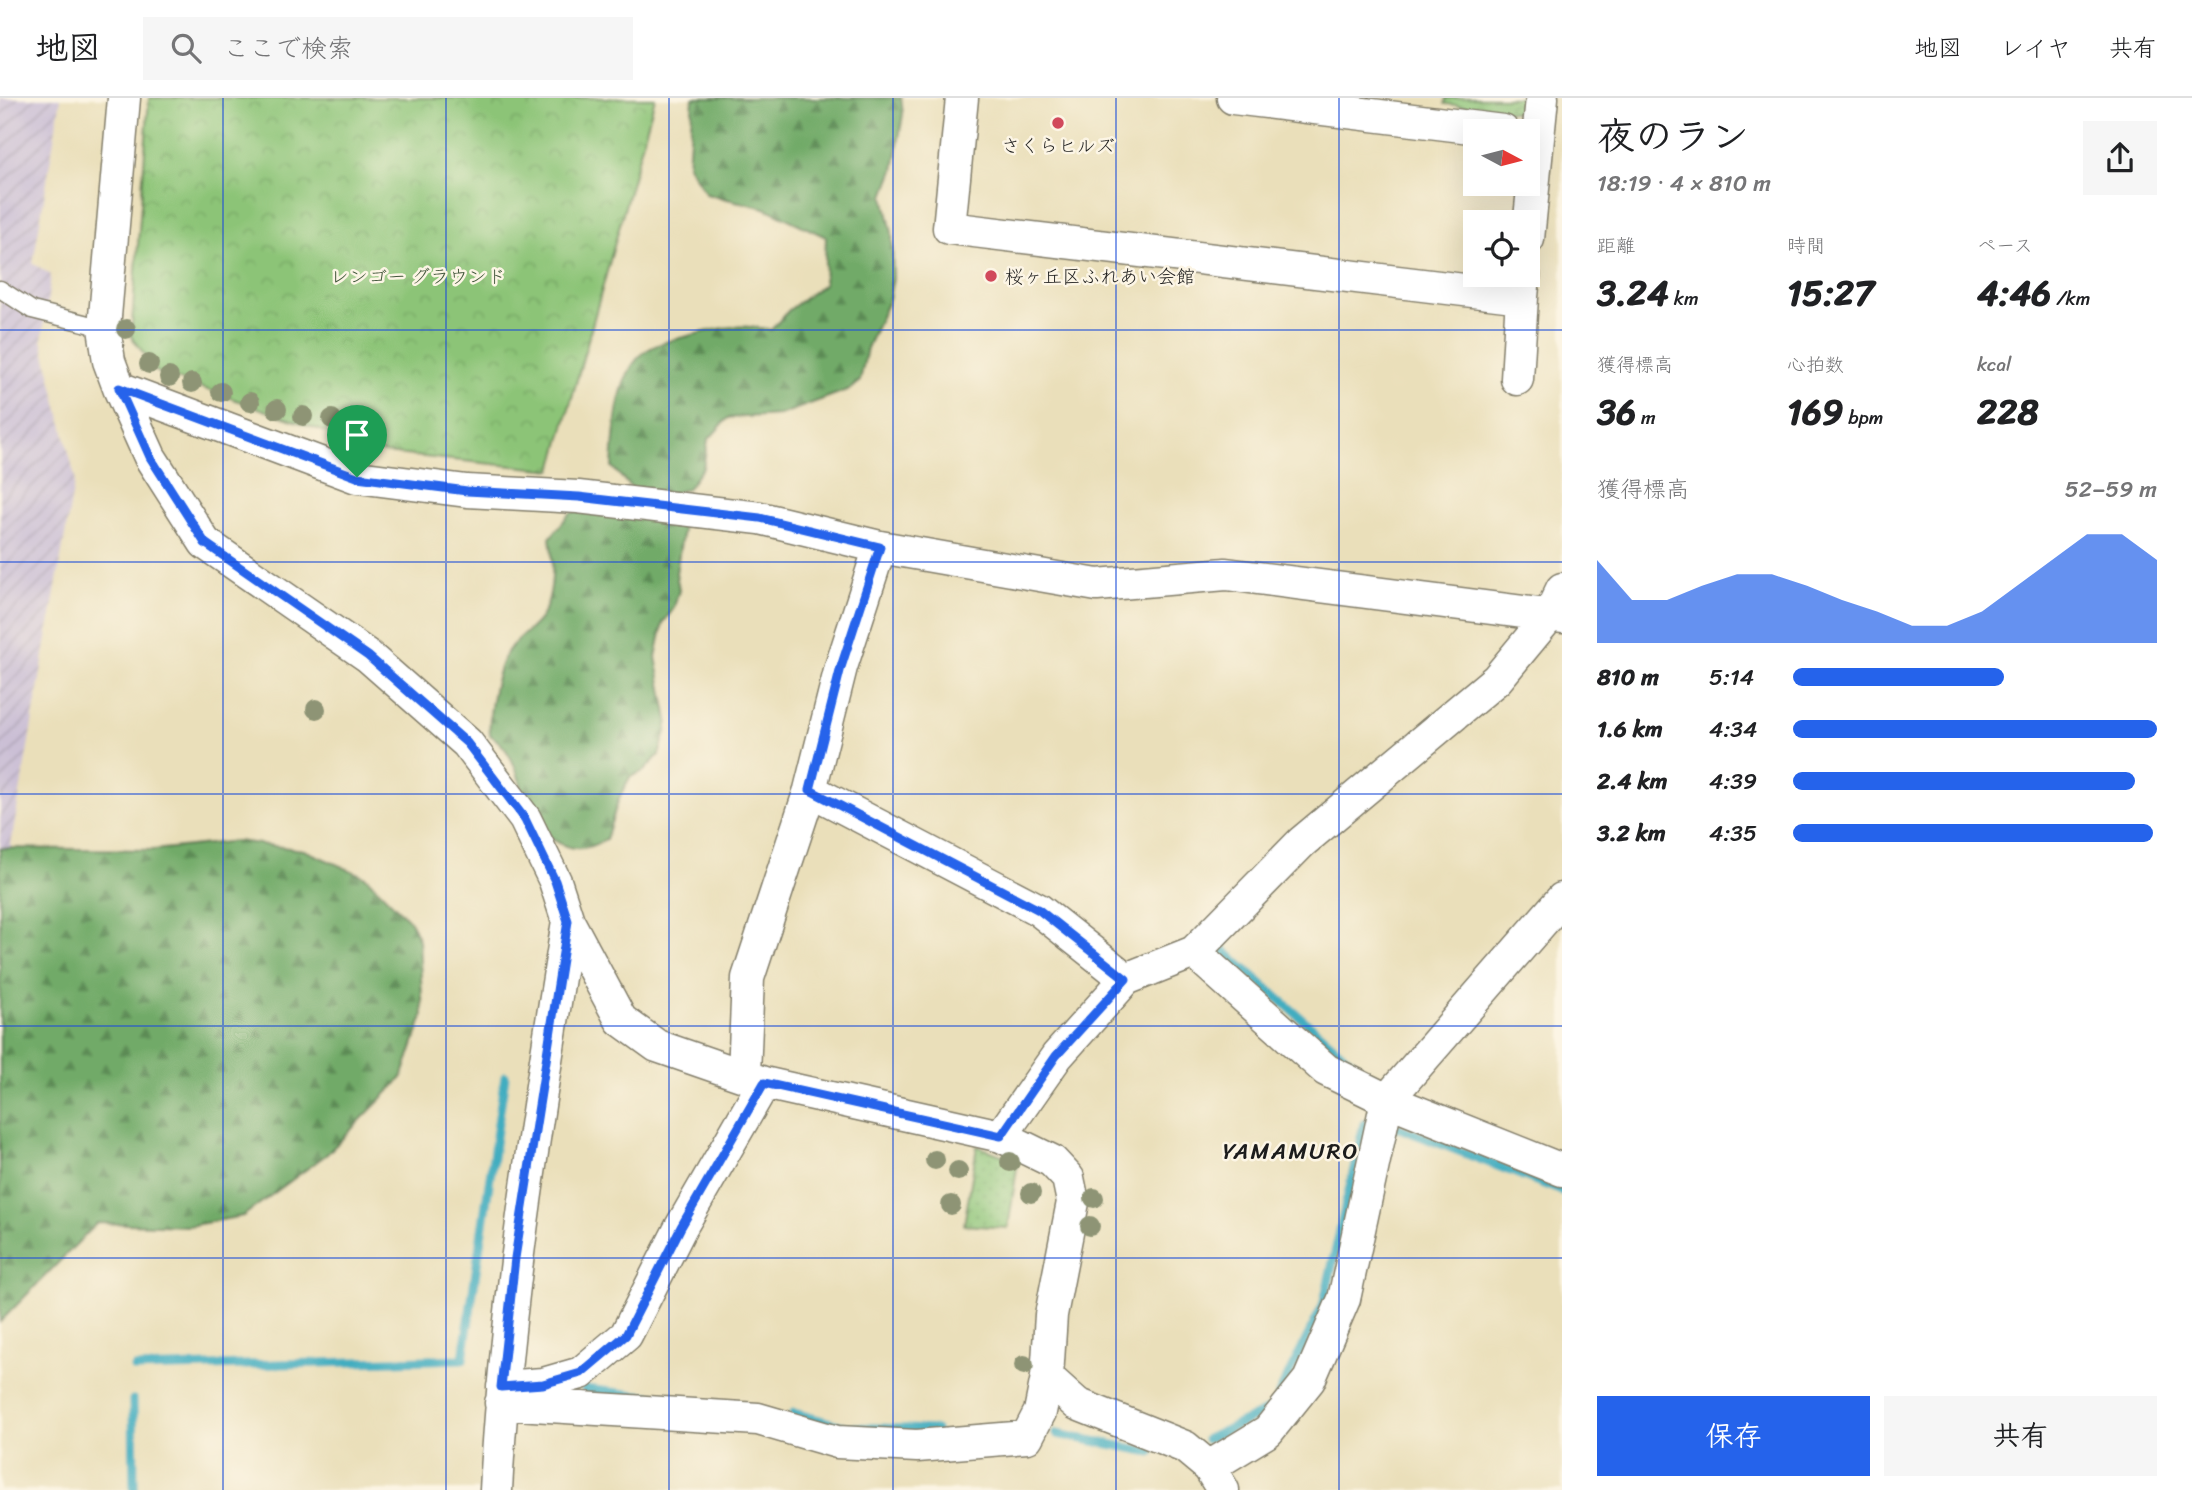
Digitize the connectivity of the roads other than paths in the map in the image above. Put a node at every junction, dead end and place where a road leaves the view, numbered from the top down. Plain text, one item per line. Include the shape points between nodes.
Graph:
1 (124, 98) edge
2 (962, 98) edge
3 (1233, 98) edge
4 (1542, 98) edge
5 (1463, 126) edge
6 (1543, 136) edge
7 (1532, 210) edge
8 (1463, 280) edge
9 (1523, 287) edge
10 (0, 289) edge
11 (104, 328) junction
12 (1517, 379) dead end
13 (119, 388) junction
14 (880, 547) junction
15 (1558, 607) edge
16 (810, 790) junction
17 (1562, 898) edge
18 (568, 921) junction
19 (1194, 952) junction
20 (1126, 979) junction
21 (754, 1079) junction
22 (1387, 1100) junction
23 (1001, 1136) junction
24 (1562, 1170) edge
25 (1047, 1377) junction
26 (501, 1395) junction
27 (1216, 1479) edge
28 (496, 1490) edge

1 - 11 street
2 - 8 street via 949,228
3 - 5 street
4 - 6 street
6 - 7 street
9 - 12 street
10 - 11 lane via 32,310
11 - 13 street
13 - 14 street via 357,477 760,518
13 - 18 street via 150,457 205,543 368,656 467,743 525,819 555,881
14 - 15 street via 1097,585 1226,574
14 - 16 street via 841,667
15 - 19 street via 1497,679 1302,842
16 - 20 street via 1039,910
16 - 21 street via 748,978
17 - 22 street
18 - 21 street via 621,1020 657,1046
18 - 26 street via 515,1258
19 - 20 street
19 - 22 street via 1326,1070
20 - 23 street via 1056,1056
21 - 23 street
21 - 26 street via 626,1335 581,1373
22 - 24 street
22 - 27 street via 1344,1299 1309,1380 1268,1431
23 - 25 street via 1052,1161 1068,1178 1073,1202 1051,1315
25 - 26 street via 1040,1412 1027,1437 917,1446 837,1442 758,1419
25 - 27 street via 1077,1404 1185,1447
26 - 28 street

